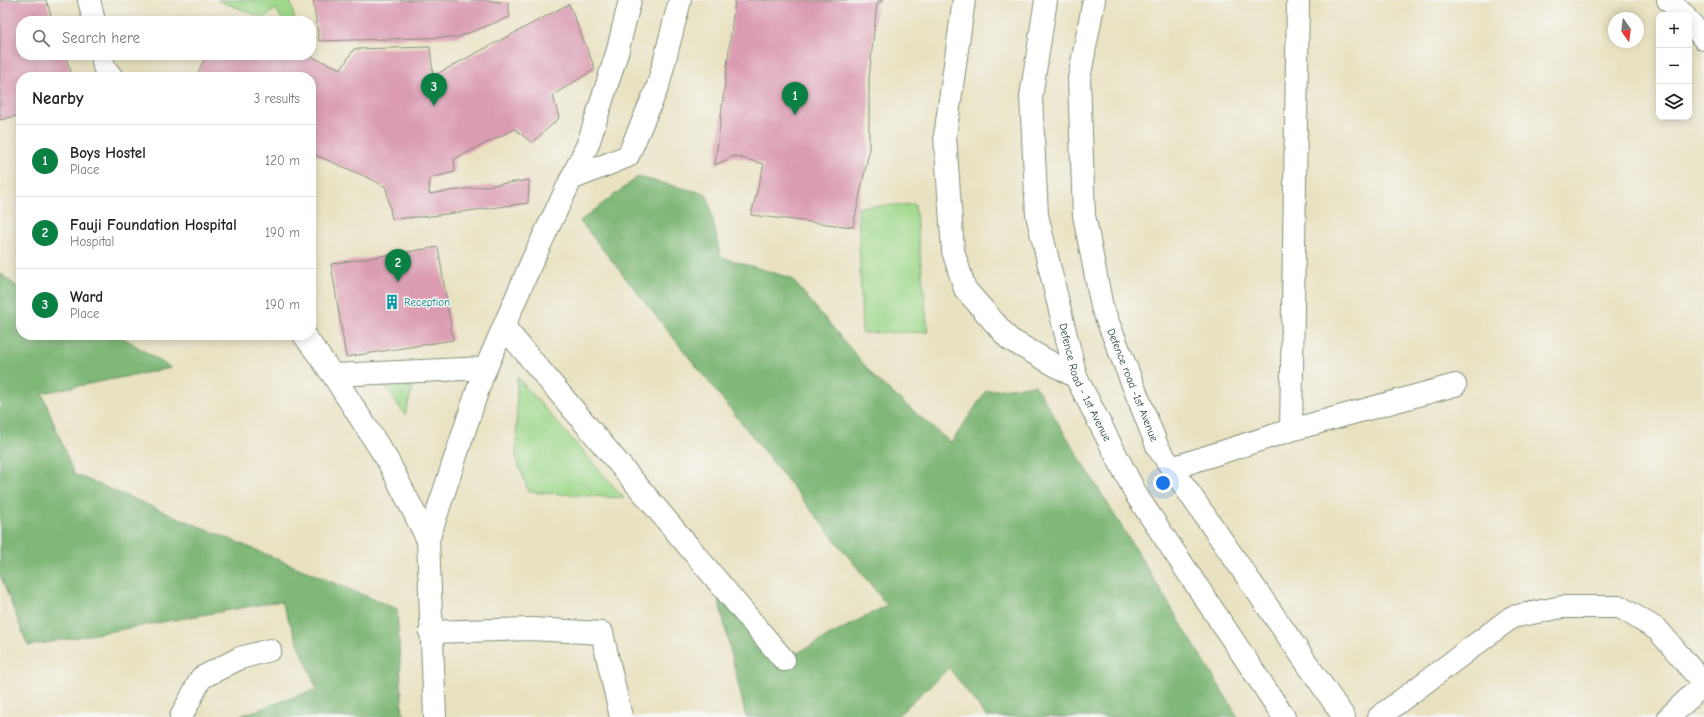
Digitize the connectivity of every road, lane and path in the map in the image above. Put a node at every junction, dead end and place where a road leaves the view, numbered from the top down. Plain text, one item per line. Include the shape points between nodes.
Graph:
1 (89, 0) edge
2 (630, 0) edge
3 (680, 0) edge
4 (964, 0) edge
5 (1046, 0) edge
6 (1094, 0) edge
7 (1298, 0) edge
8 (1668, 0) edge
9 (1681, 12) edge
10 (93, 16) edge
11 (1692, 25) edge
12 (1704, 39) edge
13 (103, 60) edge
14 (108, 72) edge
15 (571, 179) junction
16 (504, 327) junction
17 (308, 340) edge
18 (486, 368) junction
19 (333, 375) junction
20 (1076, 377) junction
21 (1455, 385) dead end
22 (1291, 430) junction
23 (1172, 468) junction
24 (428, 540) junction
25 (430, 632) junction
26 (270, 650) dead end
27 (784, 660) dead end
28 (1704, 684) edge
29 (181, 717) edge
30 (435, 717) edge
31 (621, 717) edge
32 (1284, 717) edge
33 (1344, 717) edge
34 (1379, 717) edge
35 (1669, 717) edge

1 - 10 street
2 - 15 street via 617,53 588,144
3 - 15 street via 658,86 628,156
4 - 20 street via 945,136 953,251 965,289 1009,339
5 - 20 street, Defence Road - 1st Avenue via 1031,97 1037,214
6 - 23 street, Defence road -1st Avenue via 1079,79 1084,215 1102,307 1158,448
7 - 22 street
8 - 9 street
11 - 12 street
13 - 14 street
15 - 16 street
16 - 18 street
16 - 27 street
17 - 19 street
18 - 19 street
18 - 24 street
19 - 24 street via 388,461
20 - 32 street, Defence Road - 1st Avenue via 1137,496
21 - 22 street
22 - 23 street
23 - 33 street, Defence road -1st Avenue
24 - 25 street
25 - 30 street
25 - 31 street via 532,629 602,633
26 - 29 street via 240,658 201,678
28 - 34 street via 1658,630 1620,607 1562,607 1512,617
28 - 35 street

